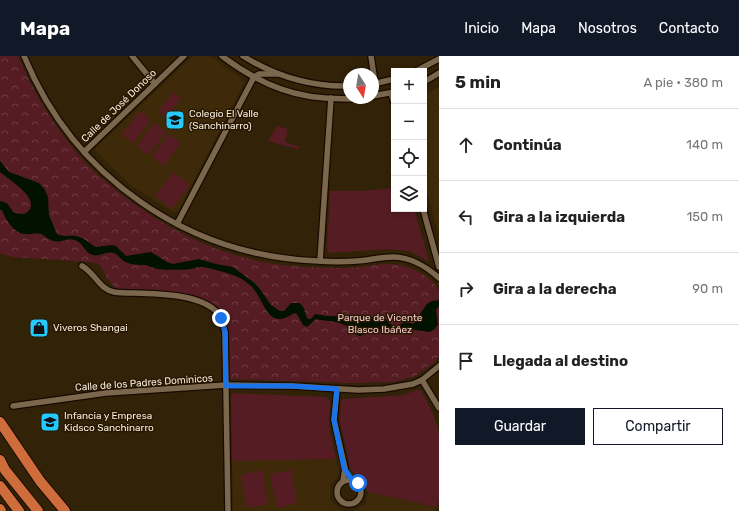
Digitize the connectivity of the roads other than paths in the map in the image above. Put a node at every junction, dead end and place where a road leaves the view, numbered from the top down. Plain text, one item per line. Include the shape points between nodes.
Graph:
1 (24, 56) edge
2 (132, 56) edge
3 (184, 56) edge
4 (222, 56) edge
5 (243, 56) edge
6 (371, 56) edge
7 (439, 58) edge
8 (372, 68) edge
9 (421, 68) edge
10 (439, 73) edge
11 (278, 74) junction
12 (254, 77) junction
13 (391, 80) edge
14 (427, 80) edge
15 (379, 83) edge
16 (155, 84) junction
17 (343, 86) edge
18 (391, 91) edge
19 (379, 94) edge
20 (331, 98) junction
21 (343, 98) edge
22 (84, 152) junction
23 (424, 212) edge
24 (177, 224) junction
25 (436, 257) junction
26 (320, 261) junction
27 (82, 266) dead end
28 (424, 267) junction
29 (439, 267) edge
30 (439, 278) edge
31 (439, 366) edge
32 (422, 380) junction
33 (226, 386) junction
34 (337, 389) junction
35 (13, 406) dead end
36 (439, 408) edge
37 (0, 422) edge
38 (0, 460) edge
39 (344, 468) junction
40 (352, 480) junction
41 (343, 481) junction
42 (0, 486) edge
43 (19, 511) edge
44 (38, 511) edge
45 (65, 511) edge
46 (228, 511) edge

1 - 22 street via 51,108
2 - 16 street
3 - 16 street, Calle de José Donoso
4 - 12 street
5 - 11 street
6 - 8 street
7 - 9 street
10 - 14 street
11 - 12 street via 259,74
11 - 17 street via 319,85
12 - 20 street via 307,96
12 - 24 street
13 - 15 street
16 - 22 street, Calle de José Donoso
18 - 19 street
20 - 21 street
20 - 26 street
22 - 24 street via 132,196
23 - 25 street
24 - 26 street via 221,244 266,256
25 - 28 street via 432,267
25 - 29 street
26 - 28 street via 394,257
27 - 33 street via 90,270 94,278 106,289 114,292 194,298 213,309 221,318 225,332
28 - 30 street
31 - 32 street, Calle de los Padres Dominicos
32 - 34 street, Calle de los Padres Dominicos via 384,389
32 - 36 street
33 - 34 street, Calle de los Padres Dominicos
33 - 35 street, Calle de los Padres Dominicos via 114,392
33 - 46 street
34 - 39 street via 334,420
37 - 45 highway via 40,481
38 - 44 highway
39 - 40 street
39 - 41 street
40 - 41 street
40 - 41 street via 358,483 361,493 357,502 352,504 342,502 336,494
42 - 43 highway

